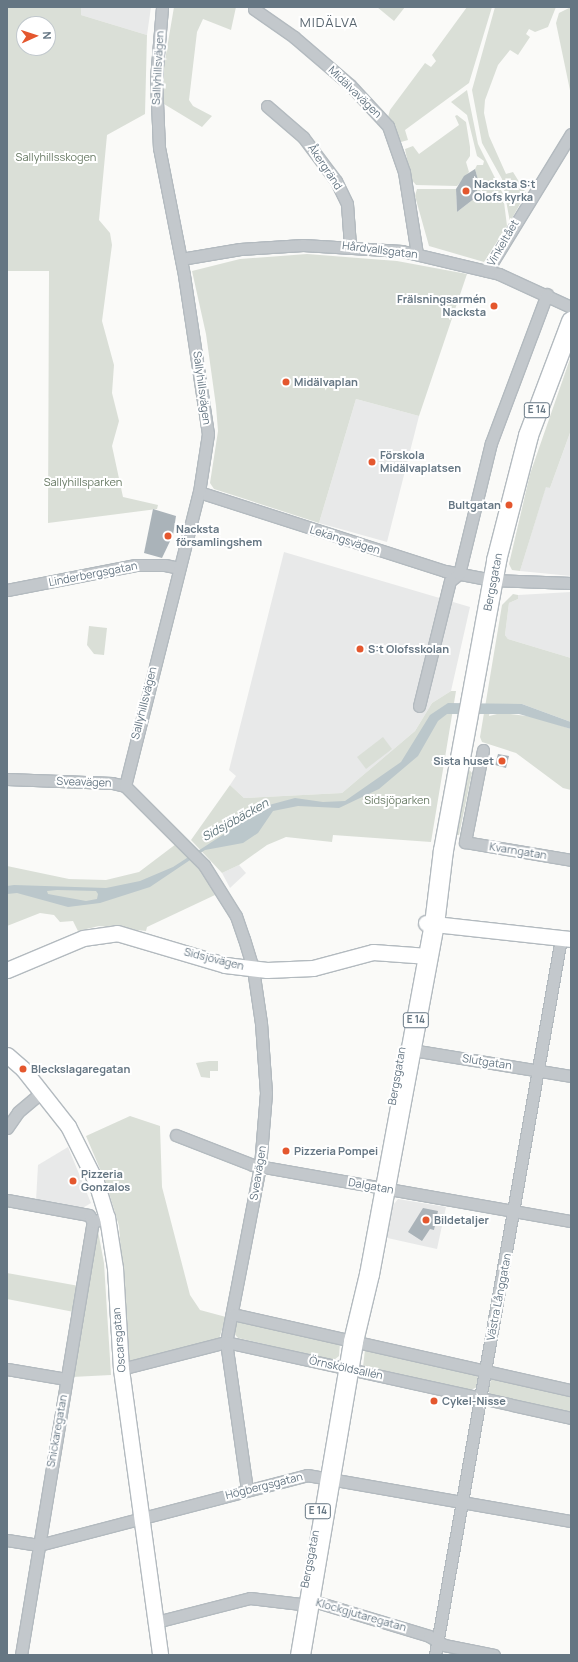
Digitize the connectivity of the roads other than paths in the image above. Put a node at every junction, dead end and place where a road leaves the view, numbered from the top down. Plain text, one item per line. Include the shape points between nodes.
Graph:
1 (162, 7) edge
2 (254, 9) dead end
3 (267, 106) dead end
4 (571, 134) edge
5 (350, 246) junction
6 (417, 254) junction
7 (181, 259) junction
8 (487, 271) junction
9 (547, 294) junction
10 (571, 307) edge
11 (571, 321) edge
12 (199, 492) junction
13 (179, 568) junction
14 (459, 574) junction
15 (492, 580) junction
16 (571, 583) edge
17 (7, 590) edge
18 (419, 706) dead end
19 (482, 750) dead end
20 (459, 760) junction
21 (479, 767) junction
22 (7, 779) edge
23 (124, 786) junction
24 (571, 860) edge
25 (430, 923) junction
26 (566, 939) edge
27 (424, 955) junction
28 (252, 969) junction
29 (7, 970) edge
30 (406, 1050) junction
31 (7, 1055) edge
32 (538, 1071) junction
33 (571, 1076) edge
34 (42, 1092) junction
35 (7, 1128) edge
36 (176, 1135) dead end
37 (260, 1166) junction
38 (382, 1189) junction
39 (7, 1200) edge
40 (515, 1210) junction
41 (100, 1220) junction
42 (571, 1221) edge
43 (233, 1314) junction
44 (353, 1341) junction
45 (226, 1342) junction
46 (7, 1369) edge
47 (121, 1369) junction
48 (348, 1369) junction
49 (484, 1370) junction
50 (66, 1379) junction
51 (571, 1390) edge
52 (479, 1396) junction
53 (571, 1418) edge
54 (328, 1477) junction
55 (247, 1490) junction
56 (461, 1501) junction
57 (142, 1518) junction
58 (571, 1521) edge
59 (7, 1540) edge
60 (39, 1545) junction
61 (306, 1602) junction
62 (156, 1622) junction
63 (437, 1641) junction
64 (21, 1655) edge
65 (160, 1655) edge
66 (292, 1655) edge
67 (300, 1655) edge
68 (435, 1655) edge
69 (494, 1655) edge

1 - 7 street, Sallyhillsvägen via 156,79 157,120
2 - 6 street, Midälvavägen via 294,36 350,85 388,126 404,172
3 - 5 street, Åkergränd via 300,133 336,181 347,204
4 - 8 street, Vinkeltået
5 - 6 street, Hårdvallsgatan
5 - 7 street, Hårdvallsgatan via 259,247
6 - 8 street, Hårdvallsgatan
7 - 12 street, Sallyhillsvägen via 208,416 207,450
8 - 9 street, Hårdvallsgatan
9 - 10 street, Hårdvallsgatan
9 - 14 street via 491,444
11 - 15 highway, Bergsgatan / E 14 via 528,435
12 - 13 street, Sallyhillsvägen
12 - 14 street, Lekängsvägen via 271,517
13 - 17 street, Linderbergsgatan via 165,564 136,565
13 - 23 street, Sallyhillsvägen
14 - 15 street, Lekängsvägen
14 - 18 street via 450,581
15 - 16 street
15 - 20 highway, Bergsgatan / E 14
19 - 21 street
20 - 21 street
20 - 25 highway, Bergsgatan / E 14
21 - 24 street, Kvarngatan via 465,842
22 - 23 street, Sveavägen via 112,782
23 - 28 street, Sveavägen via 204,865 236,916
25 - 26 main road
25 - 27 highway, Bergsgatan / E 14
26 - 32 street, Västra Långgatan
27 - 28 main road, Sidsjövägen via 373,952 313,968
27 - 30 highway, Bergsgatan / E 14
28 - 29 main road, Sidsjövägen via 225,965 117,933 83,938
28 - 37 street, Sveavägen via 264,1057 266,1093
30 - 32 street, Slutgatan
30 - 38 highway, Bergsgatan / E 14
31 - 34 main road, Oscarsgatan
32 - 33 street, Slutgatan
32 - 40 street, Västra Långgatan
34 - 35 street via 18,1112
34 - 41 main road, Oscarsgatan via 68,1126 81,1149
36 - 37 street, Dalgatan
37 - 38 street, Dalgatan
37 - 43 street, Sveavägen
38 - 40 street, Dalgatan
38 - 44 highway, Bergsgatan / E 14 via 361,1272 360,1304
39 - 41 street via 89,1215
40 - 42 street, Dalgatan
40 - 49 street, Västra Långgatan
41 - 47 main road, Oscarsgatan via 115,1268
41 - 50 street, Snickaregatan
43 - 44 street
43 - 45 street, Sveavägen
44 - 48 highway, Bergsgatan / E 14
44 - 49 street
45 - 47 street, Örnsköldsallén
45 - 48 street, Örnsköldsallén
45 - 55 street, Sveavägen
46 - 50 street
47 - 57 main road, Oscarsgatan
48 - 52 street, Örnsköldsallén
48 - 54 highway, Bergsgatan / E 14
49 - 51 street
49 - 52 street, Västra Långgatan
50 - 60 street, Snickaregatan
52 - 53 street, Örnsköldsallén
52 - 56 street, Västra Långgatan
54 - 55 street, Högbergsgatan via 307,1475
54 - 56 street, Högbergsgatan
54 - 61 highway, Bergsgatan / E 14
55 - 57 street, Högbergsgatan
56 - 58 street, Högbergsgatan
56 - 63 street, Västra Långgatan
57 - 60 street, Högbergsgatan
57 - 62 main road, Oscarsgatan
59 - 60 street, Högbergsgatan
60 - 64 street, Snickaregatan
61 - 62 street, Klockgjutaregatan via 250,1598
61 - 63 street, Klockgjutaregatan via 429,1636
61 - 66 highway, Bergsgatan / E 14
61 - 67 highway, Bergsgatan / E 14
62 - 65 main road, Oscarsgatan
63 - 68 street, Västra Långgatan
63 - 69 street, Klockgjutaregatan

